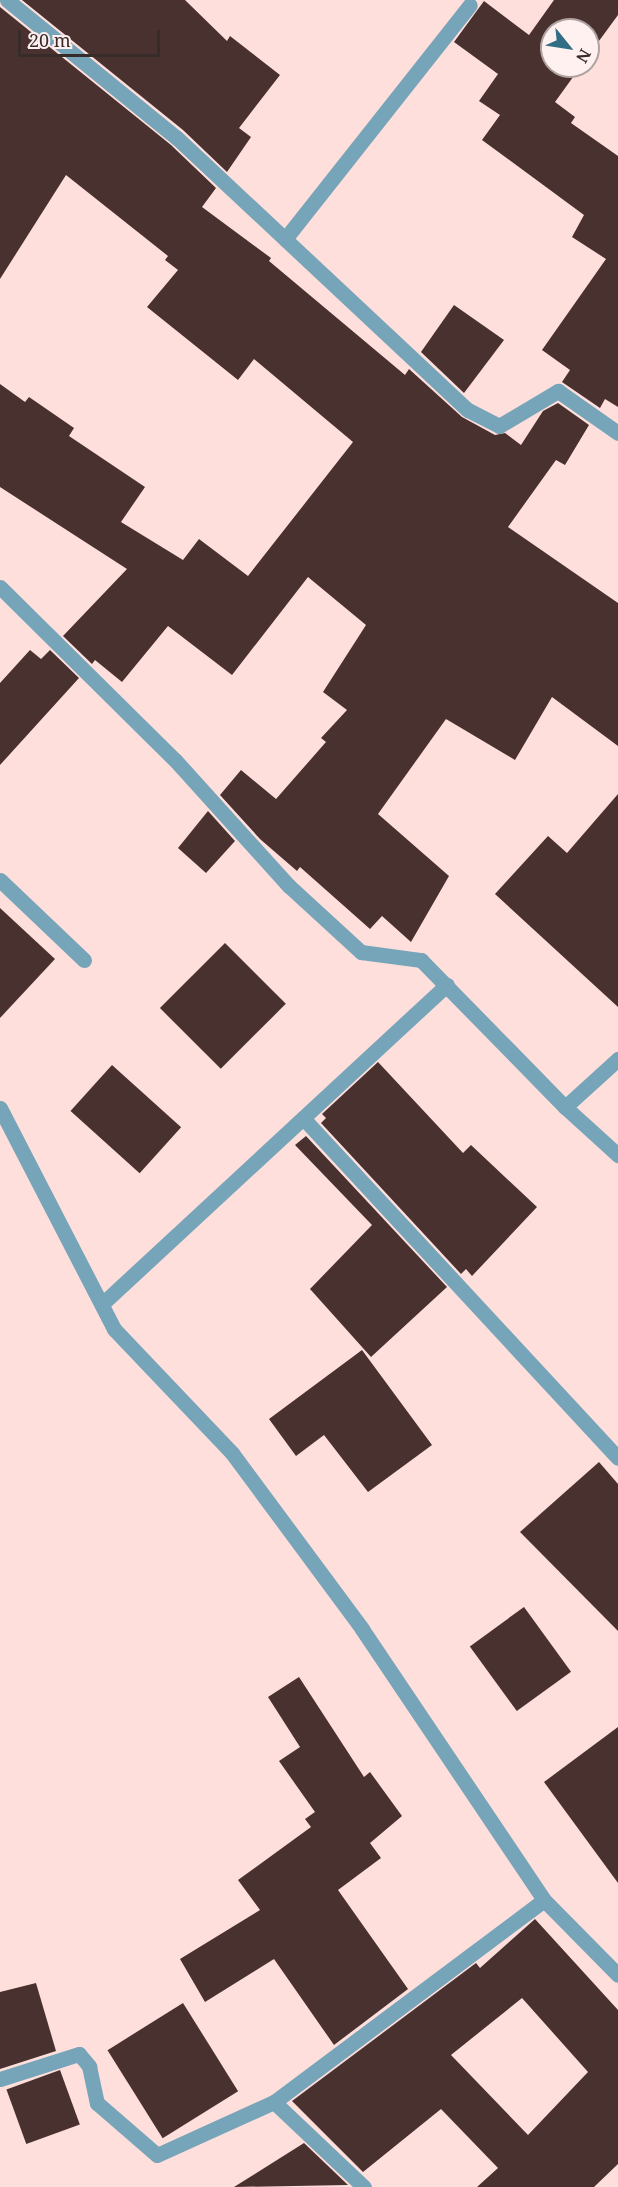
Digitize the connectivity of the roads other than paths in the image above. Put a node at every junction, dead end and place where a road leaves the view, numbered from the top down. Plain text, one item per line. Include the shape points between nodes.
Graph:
1 (7, 0) edge
2 (470, 5) dead end
3 (285, 239) junction
4 (618, 433) edge
5 (0, 587) edge
6 (0, 880) edge
7 (84, 960) dead end
8 (447, 985) junction
9 (618, 1059) edge
10 (565, 1107) junction
11 (0, 1108) edge
12 (303, 1118) junction
13 (618, 1155) edge
14 (102, 1304) junction
15 (618, 1458) edge
16 (543, 1900) junction
17 (618, 1975) edge
18 (0, 2079) edge
19 (274, 2102) junction
20 (364, 2187) edge

1 - 3 street via 177,138
2 - 3 street
3 - 4 street via 468,410 498,426 558,391
5 - 8 street via 175,760 290,886 361,952 421,960
6 - 7 street
8 - 10 street
8 - 12 street
9 - 10 street
10 - 13 street
11 - 14 street
12 - 14 street
12 - 15 street
14 - 16 street via 114,1329 232,1453 362,1629
16 - 17 street
16 - 19 street
18 - 19 street via 79,2054 89,2066 97,2103 157,2155
19 - 20 street

